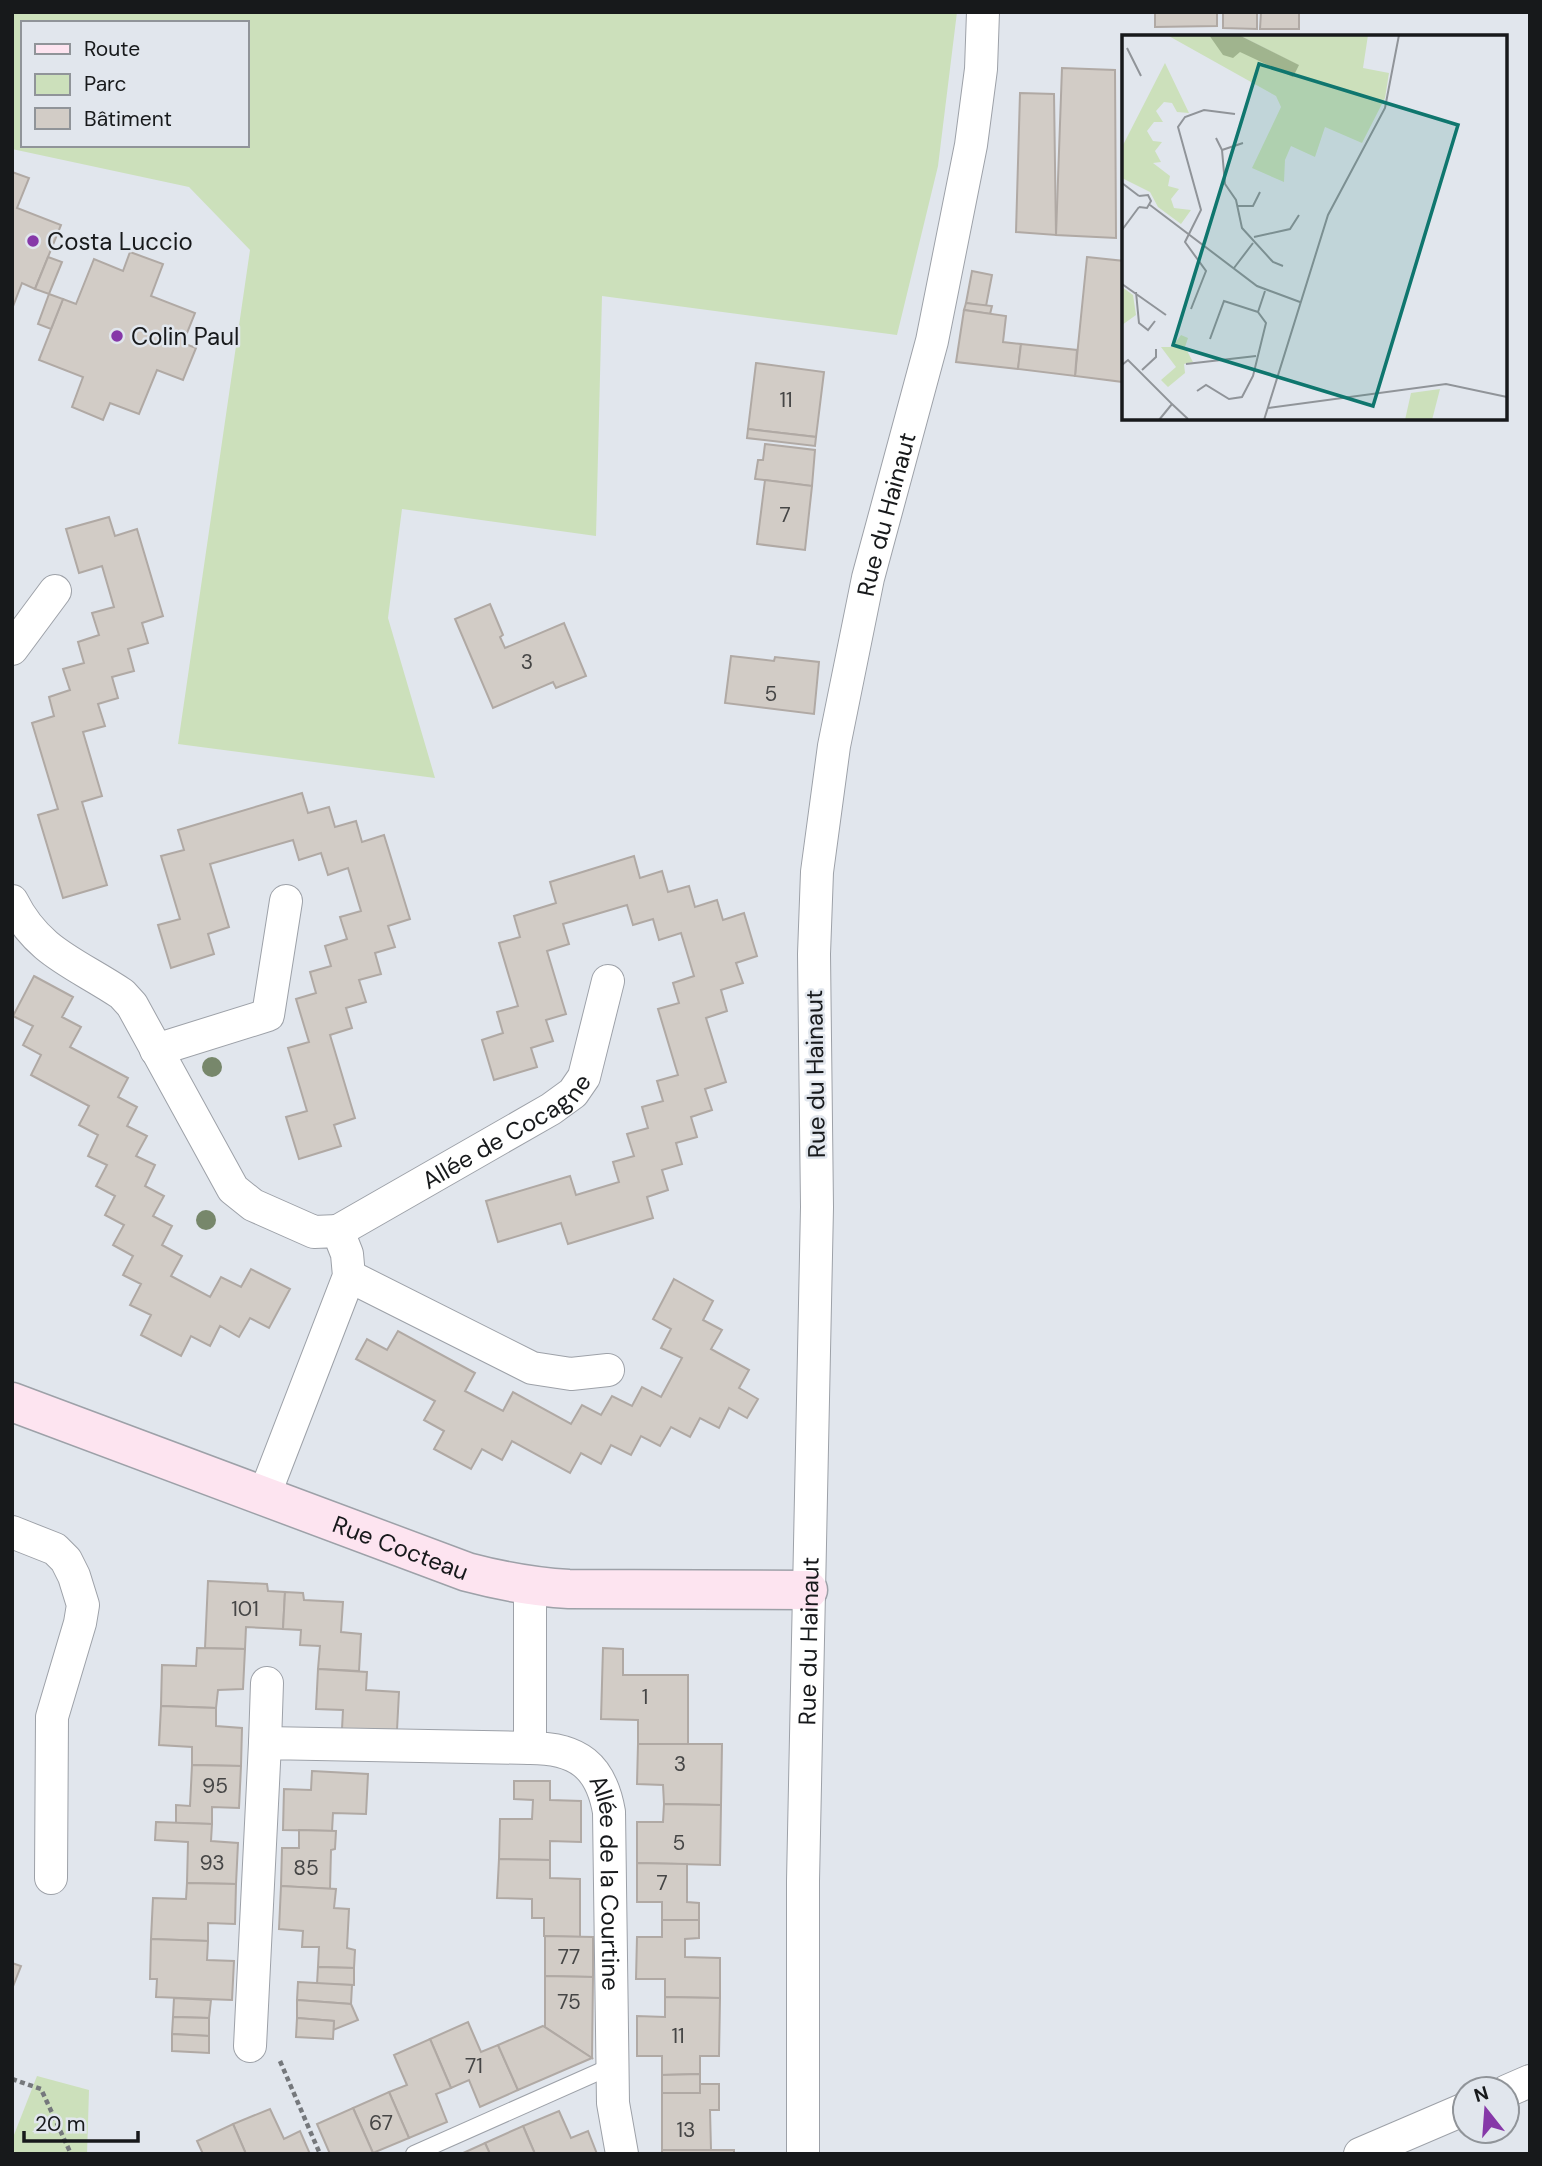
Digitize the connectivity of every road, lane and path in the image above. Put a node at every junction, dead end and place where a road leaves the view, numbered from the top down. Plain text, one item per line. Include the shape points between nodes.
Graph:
1 (983, 12) edge
2 (55, 591) dead end
3 (12, 649) edge
4 (12, 901) edge
5 (286, 901) dead end
6 (608, 981) dead end
7 (156, 1050) junction
8 (338, 1231) junction
9 (349, 1276) junction
10 (608, 1370) dead end
11 (12, 1402) edge
12 (264, 1496) junction
13 (12, 1532) edge
14 (530, 1587) junction
15 (808, 1590) junction
16 (267, 1683) dead end
17 (265, 1743) junction
18 (530, 1748) junction
19 (51, 1878) dead end
20 (252, 2006) junction
21 (250, 2046) dead end
22 (612, 2066) junction
23 (12, 2078) edge
24 (1451, 2115) edge
25 (71, 2154) edge
26 (320, 2154) edge
27 (414, 2154) edge
28 (622, 2154) edge
29 (803, 2154) edge
30 (1360, 2154) edge

1 - 15 street, Rue du Hainaut via 971,145 932,341 868,578 822,827 814,927 817,1206
2 - 3 street
4 - 7 street via 41,943 122,994
5 - 7 street via 268,1015
6 - 8 street, Allée de Cocagne via 584,1077 573,1093
7 - 8 street via 233,1189 253,1205 314,1232
8 - 9 street
9 - 10 street via 532,1368 570,1374
9 - 12 street
11 - 12 street, Rue Cocteau
12 - 14 street, Rue Cocteau via 467,1572
13 - 19 street via 55,1549 66,1560 83,1605 52,1717
14 - 15 street, Rue Cocteau
14 - 18 street
15 - 29 street, Rue du Hainaut
16 - 17 street
17 - 18 street, Allée de la Courtine
17 - 20 street
18 - 22 street, Allée de la Courtine via 576,1757 592,1768 606,1796
20 - 21 street
20 - 26 path
22 - 27 lane
22 - 28 street, Allée de la Courtine via 614,2115
23 - 25 path via 41,2089
24 - 30 street

